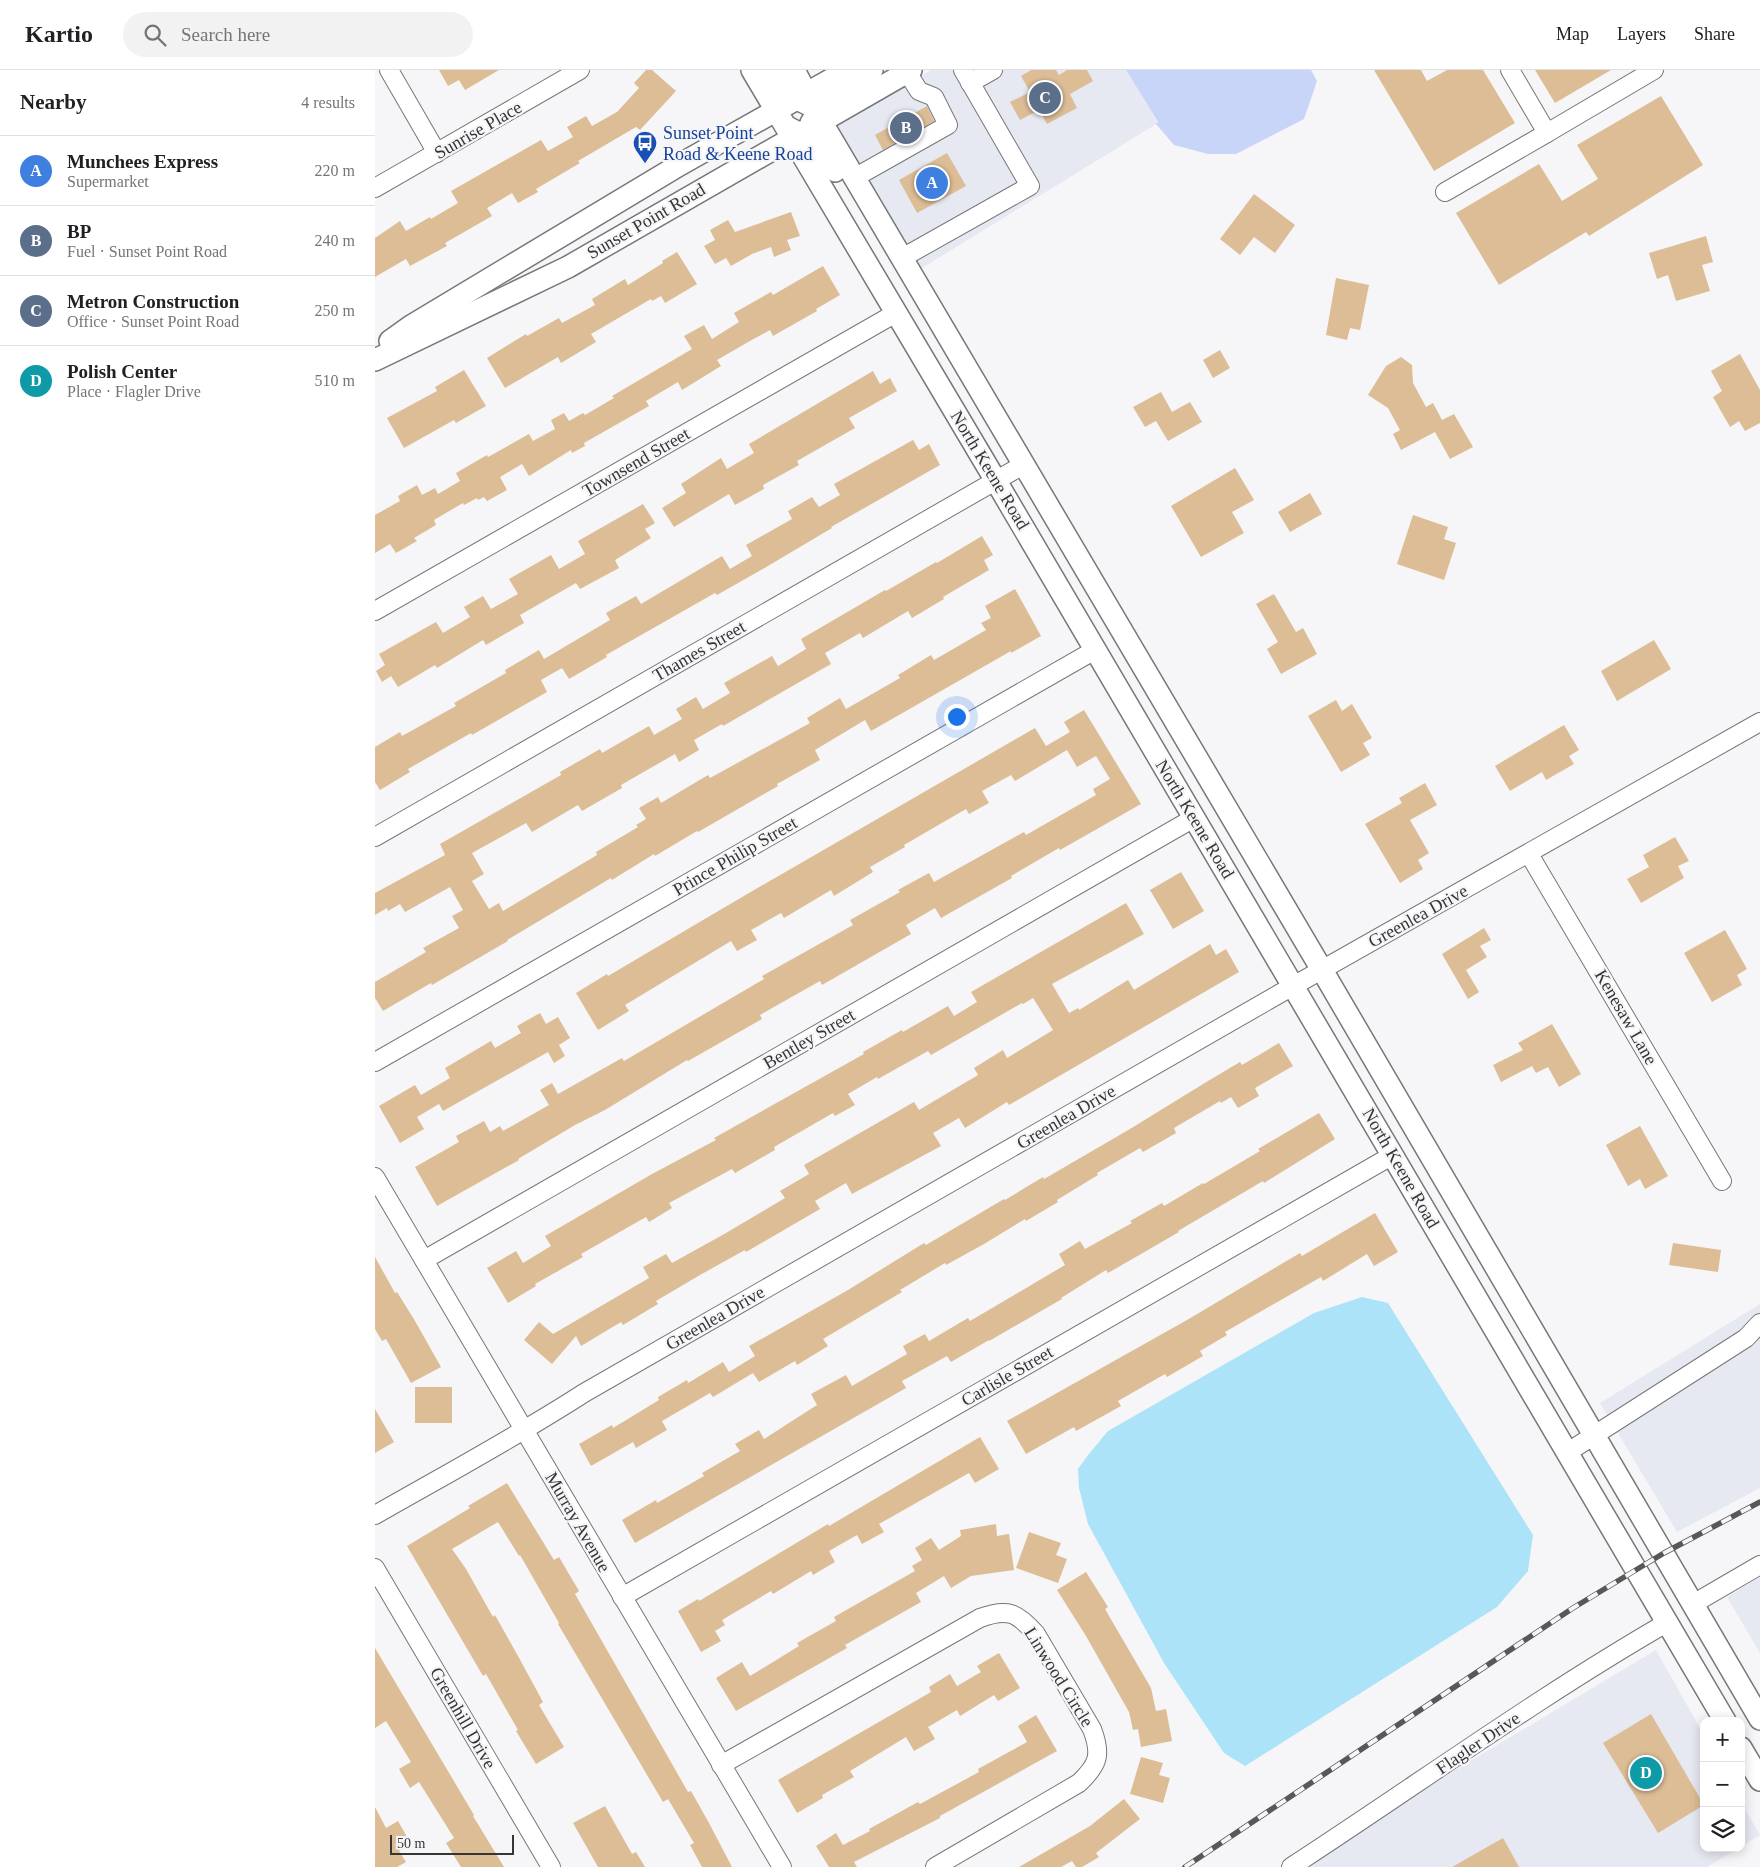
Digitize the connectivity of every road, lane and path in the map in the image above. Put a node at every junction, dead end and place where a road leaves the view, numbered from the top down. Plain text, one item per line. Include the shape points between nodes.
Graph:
1 (389, 70) edge
2 (580, 70) edge
3 (752, 70) edge
4 (771, 70) edge
5 (790, 70) edge
6 (794, 70) edge
7 (848, 70) edge
8 (872, 70) edge
9 (993, 70) edge
10 (1510, 70) edge
11 (1654, 70) edge
12 (909, 71) edge
13 (967, 76) edge
14 (799, 116) junction
15 (1547, 133) junction
16 (437, 153) junction
17 (854, 178) junction
18 (375, 188) edge
19 (1445, 192) dead end
20 (902, 258) junction
21 (896, 313) junction
22 (375, 352) edge
23 (375, 360) edge
24 (970, 375) junction
25 (1023, 465) junction
26 (996, 481) junction
27 (375, 611) edge
28 (1095, 650) junction
29 (1760, 722) edge
30 (1195, 818) junction
31 (375, 837) edge
32 (1529, 854) junction
33 (1322, 970) junction
34 (1294, 986) junction
35 (375, 1062) edge
36 (1393, 1155) junction
37 (375, 1177) edge
38 (1722, 1181) dead end
39 (424, 1260) junction
40 (1760, 1323) edge
41 (525, 1431) junction
42 (1595, 1436) junction
43 (1568, 1452) junction
44 (375, 1515) edge
45 (1760, 1565) edge
46 (375, 1568) edge
47 (622, 1597) junction
48 (1693, 1604) junction
49 (1668, 1622) junction
50 (1723, 1717) edge
51 (1760, 1718) edge
52 (1745, 1755) edge
53 (721, 1765) junction
54 (1760, 1780) edge
55 (551, 1867) edge
56 (782, 1867) edge
57 (935, 1867) edge
58 (1291, 1867) edge

1 - 16 street
2 - 16 street, Sunrise Place
3 - 14 main road, North Keene Road
4 - 14 main road
5 - 14 main road
6 - 14 main road, North Keene Road
7 - 14 main road, Sunset Point Road
8 - 14 main road
9 - 13 street
10 - 15 street
11 - 15 street
12 - 14 main road via 842,109
12 - 17 street via 919,91 934,97 948,125
13 - 20 street via 1030,186
14 - 17 main road, North Keene Road
14 - 21 main road, North Keene Road via 807,161
14 - 22 main road, Sunset Point Road via 754,122 411,326
14 - 23 main road, Sunset Point Road via 567,267
14 - 24 main road via 918,311
15 - 19 street
16 - 18 street, Sunrise Place
17 - 20 main road, North Keene Road
20 - 24 main road, North Keene Road
21 - 26 main road, North Keene Road
21 - 27 street, Townsend Street
24 - 25 main road, North Keene Road
25 - 26 street, Thames Street
25 - 33 main road, North Keene Road
26 - 28 main road, North Keene Road
26 - 31 street, Thames Street
28 - 30 main road, North Keene Road
28 - 35 street, Prince Philip Street
29 - 32 street, Greenlea Drive
30 - 34 main road, North Keene Road
30 - 39 street, Bentley Street
32 - 33 street, Greenlea Drive
32 - 38 street, Kenesaw Lane
33 - 34 street, Greenlea Drive
33 - 42 main road, North Keene Road
34 - 36 main road, North Keene Road
34 - 41 street, Greenlea Drive via 593,1388
36 - 43 main road, North Keene Road
36 - 47 street, Carlisle Street
37 - 39 street, Murray Avenue
39 - 41 street, Murray Avenue
40 - 42 street via 1747,1338
41 - 44 street, Greenlea Drive
41 - 47 street, Murray Avenue
42 - 43 street
42 - 48 main road, North Keene Road
43 - 49 main road, North Keene Road
45 - 48 street
46 - 55 street, Greenhill Drive
47 - 53 street, Murray Avenue
48 - 51 main road, North Keene Road
49 - 50 main road, North Keene Road
49 - 58 street, Flagler Drive via 1545,1698
52 - 54 main road
53 - 56 street, Murray Avenue
53 - 57 street, Linwood Circle via 980,1618 995,1612 1010,1613 1024,1621 1036,1634 1092,1730 1098,1744 1098,1758 1079,1784

